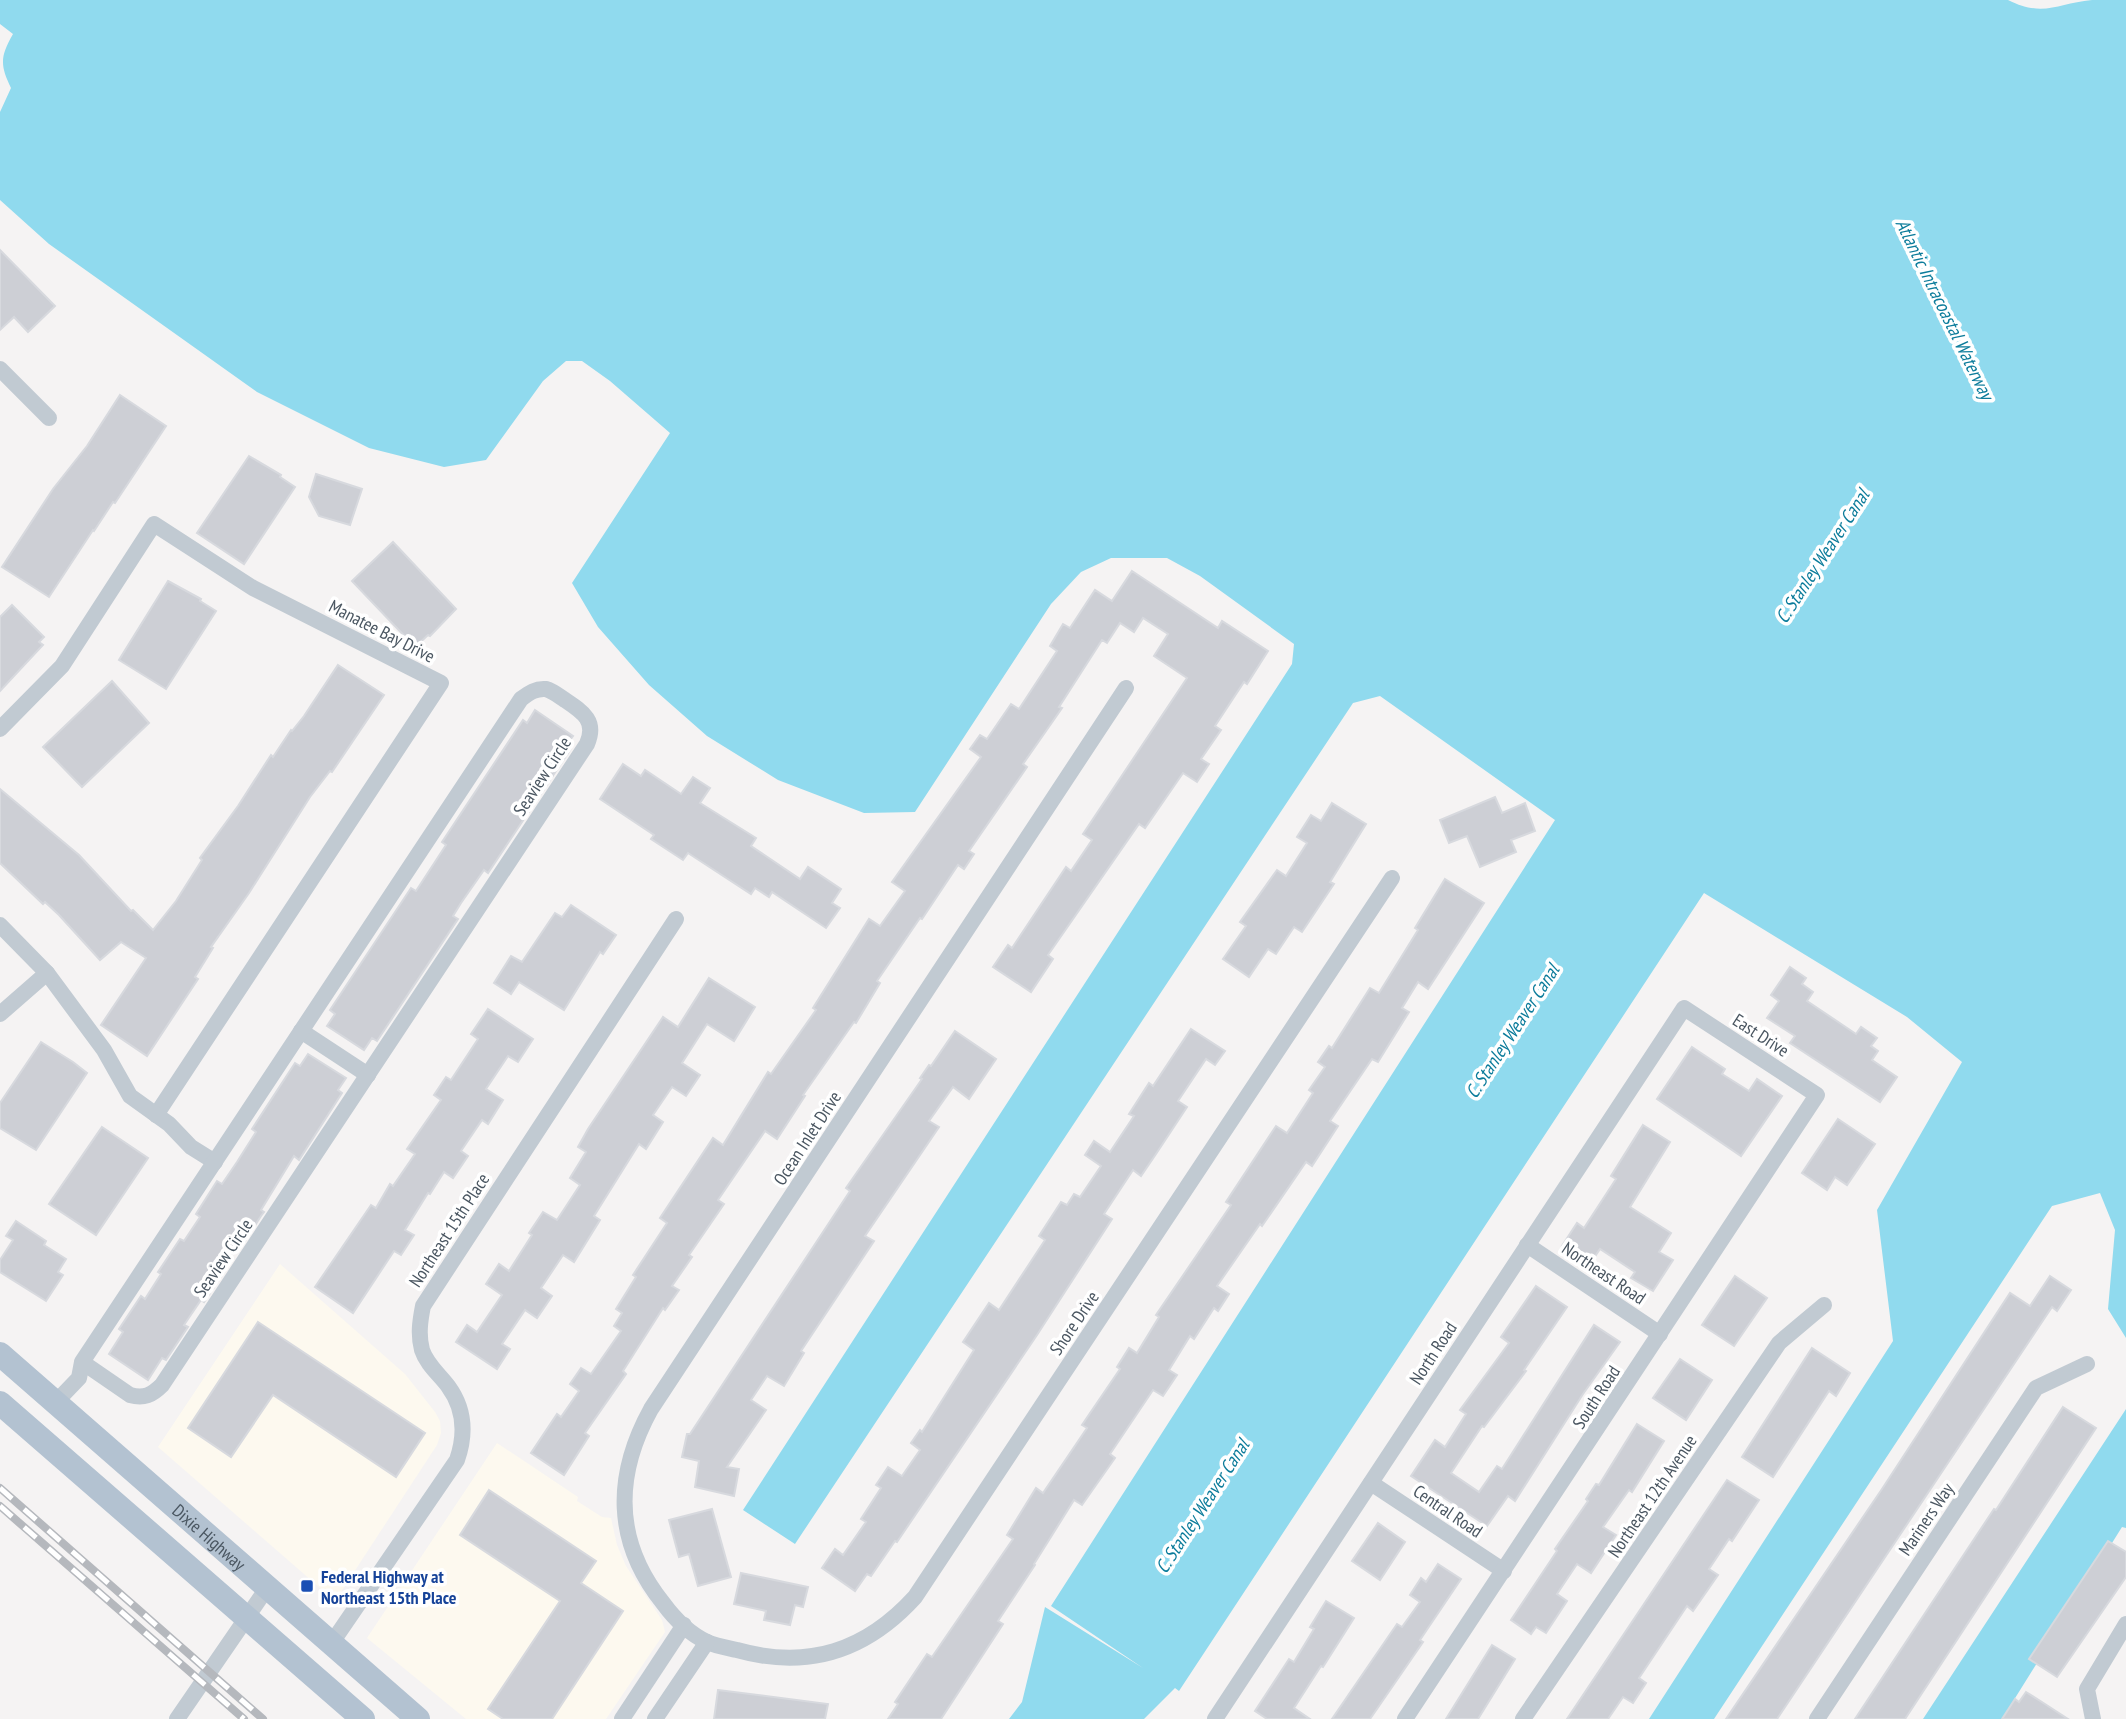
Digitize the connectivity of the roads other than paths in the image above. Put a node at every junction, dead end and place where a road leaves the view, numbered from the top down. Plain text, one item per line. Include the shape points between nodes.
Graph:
1 (0, 369) edge
2 (50, 418) dead end
3 (1126, 688) dead end
4 (0, 729) edge
5 (1392, 878) dead end
6 (676, 919) dead end
7 (0, 926) edge
8 (47, 973) junction
9 (1684, 1007) joint
10 (0, 1014) edge
11 (301, 1031) junction
12 (368, 1075) junction
13 (1817, 1095) joint
14 (156, 1115) junction
15 (215, 1162) junction
16 (1527, 1245) junction
17 (1824, 1305) dead end
18 (1660, 1334) junction
19 (0, 1354) edge
20 (82, 1362) junction
21 (2087, 1364) dead end
22 (0, 1403) edge
23 (55, 1403) junction
24 (1371, 1483) junction
25 (1504, 1571) junction
26 (267, 1588) junction
27 (247, 1619) junction
28 (2126, 1624) edge
29 (684, 1625) junction
30 (707, 1642) junction
31 (331, 1644) junction
32 (177, 1719) edge
33 (363, 1719) edge
34 (418, 1719) edge
35 (622, 1719) edge
36 (655, 1719) edge
37 (1214, 1719) edge
38 (1405, 1719) edge
39 (1523, 1719) edge
40 (1817, 1719) edge
41 (2093, 1719) edge

1 - 2 street
3 - 29 street, Ocean Inlet Drive via 638,1433 625,1486 630,1539 652,1589
4 - 14 street, Manatee Bay Drive via 62,666 154,524 253,588 441,683
5 - 30 street, Shore Drive via 915,1597 875,1633 825,1654 771,1658
6 - 31 street, Northeast 15th Place via 423,1306 422,1351 457,1399 462,1445 457,1460
7 - 8 street
8 - 10 street
8 - 14 street via 104,1050 130,1096
9 - 13 street, East Drive
9 - 16 street, North Road
11 - 12 street
11 - 12 street, Seaview Circle via 521,699 538,689 549,690 582,711 591,728 587,744
11 - 15 street, Seaview Circle
12 - 20 street, Seaview Circle via 156,1392 130,1395
13 - 18 street, South Road
14 - 15 street
15 - 20 street, Seaview Circle
16 - 18 street, Northeast Road
16 - 24 street, North Road
17 - 39 street, Northeast 12th Avenue via 1779,1343
18 - 25 street, South Road
19 - 23 main road, Dixie Highway
20 - 23 street, Seaview Circle via 79,1378
21 - 40 street, Mariners Way via 2036,1388
22 - 27 main road, Dixie Highway
23 - 26 main road, Dixie Highway
24 - 25 street, Central Road
24 - 37 street, North Road
25 - 38 street, South Road
26 - 27 street
26 - 31 main road, Dixie Highway
27 - 32 street
27 - 33 main road, Dixie Highway
28 - 41 street via 2087,1689
29 - 30 street, Ocean Inlet Drive
29 - 35 street
30 - 36 street
31 - 34 main road, Dixie Highway

